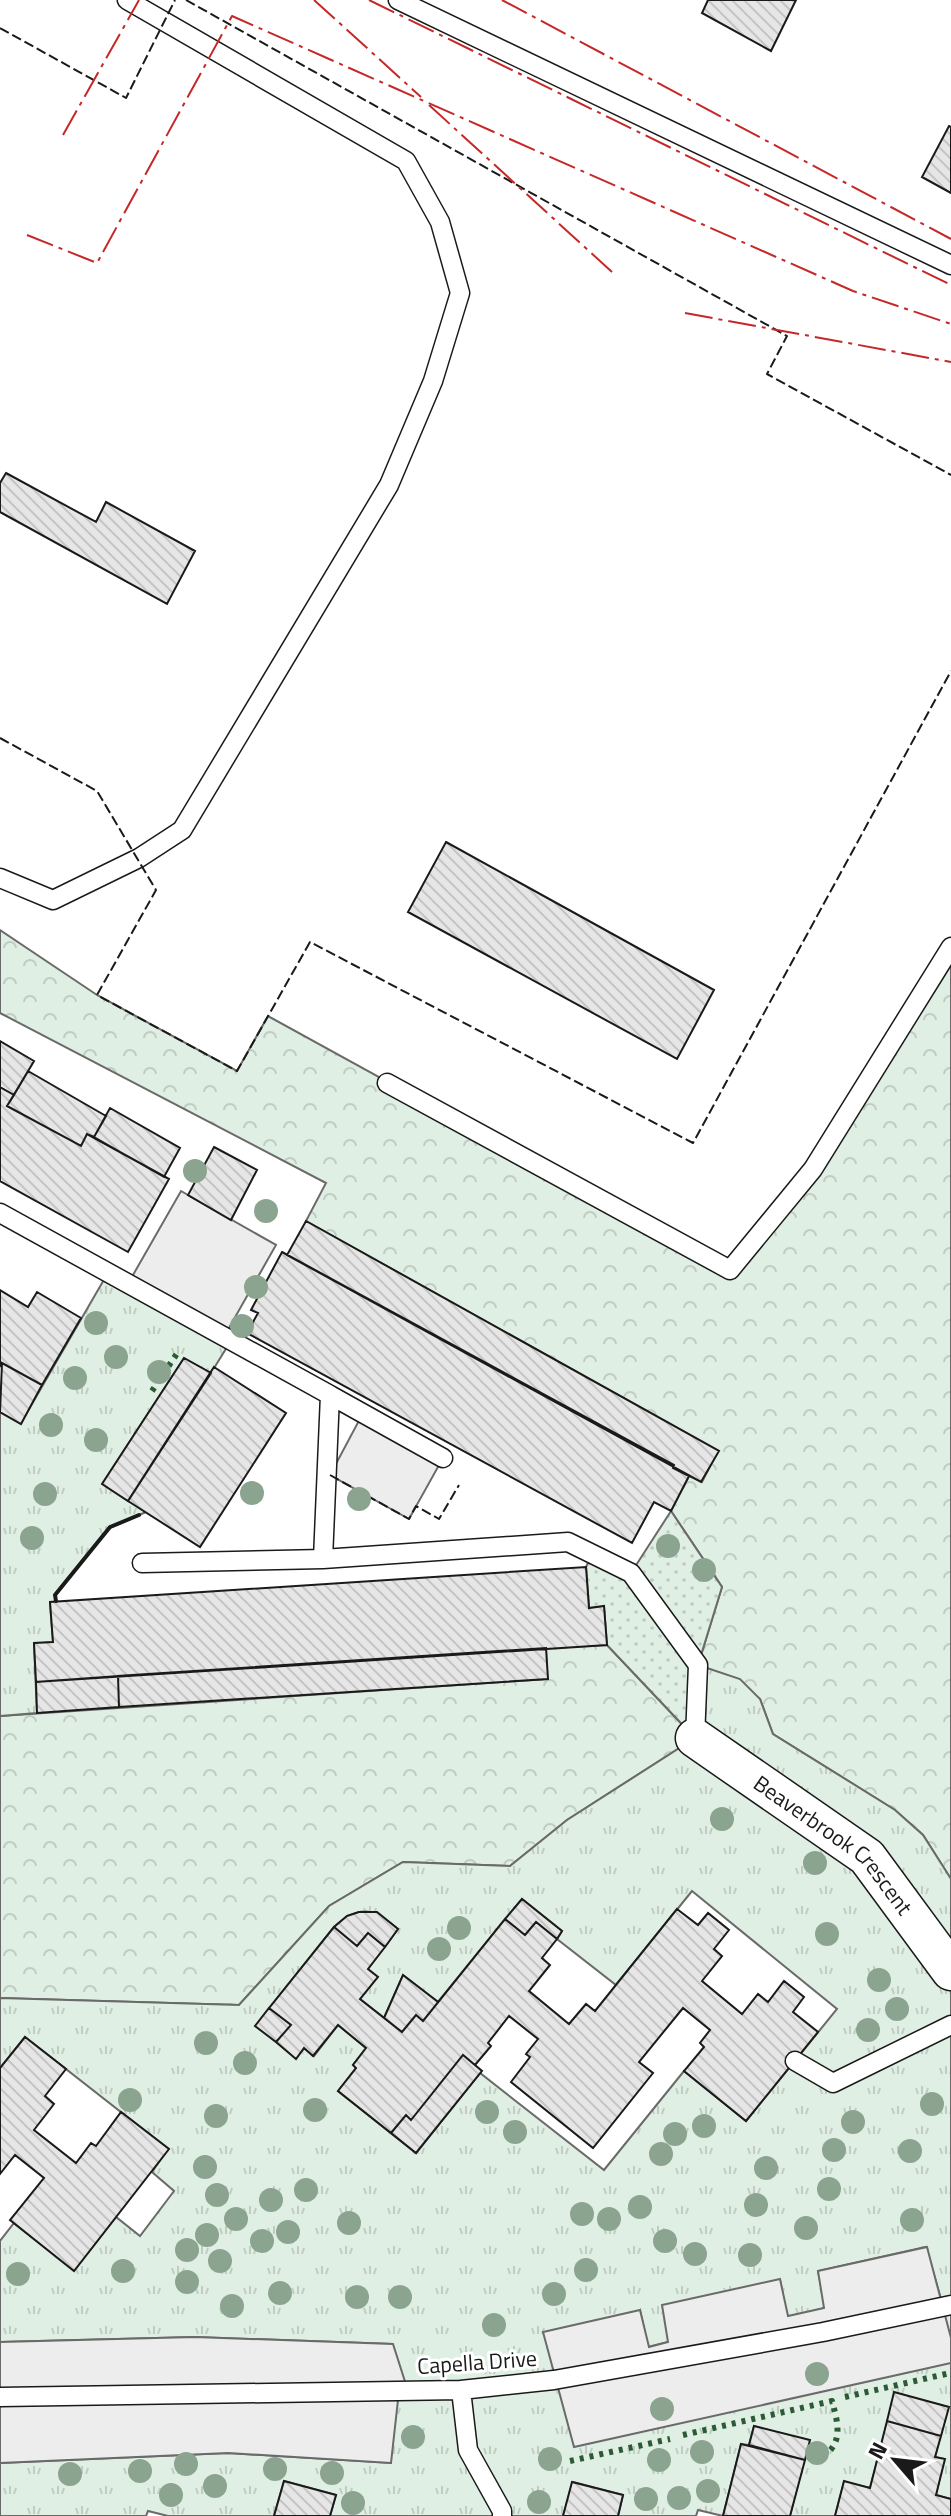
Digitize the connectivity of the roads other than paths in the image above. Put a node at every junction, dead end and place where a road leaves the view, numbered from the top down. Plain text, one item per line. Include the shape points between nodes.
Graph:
1 (127, 0) edge
2 (398, 0) edge
3 (951, 265) edge
4 (0, 878) edge
5 (951, 947) edge
6 (387, 1083) dead end
7 (0, 1213) edge
8 (330, 1395) junction
9 (443, 1458) dead end
10 (323, 1559) junction
11 (142, 1563) dead end
12 (695, 1738) joint
13 (951, 1971) edge
14 (951, 2025) edge
15 (795, 2061) dead end
16 (951, 2305) edge
17 (461, 2390) junction
18 (0, 2397) edge
19 (502, 2516) edge

1 - 4 lane via 406,161 440,222 460,293 433,381 389,485 182,830 139,858 53,900
2 - 3 lane
5 - 6 lane via 813,1169 730,1270
7 - 8 lane
8 - 9 lane
8 - 10 lane
10 - 11 lane
10 - 12 lane via 568,1542 631,1573 698,1665
12 - 13 street, Beaverbrook Crescent via 867,1857
14 - 15 lane via 833,2083
16 - 17 lane, Capella Drive via 554,2380
17 - 18 lane, Capella Drive
17 - 19 lane via 468,2450

